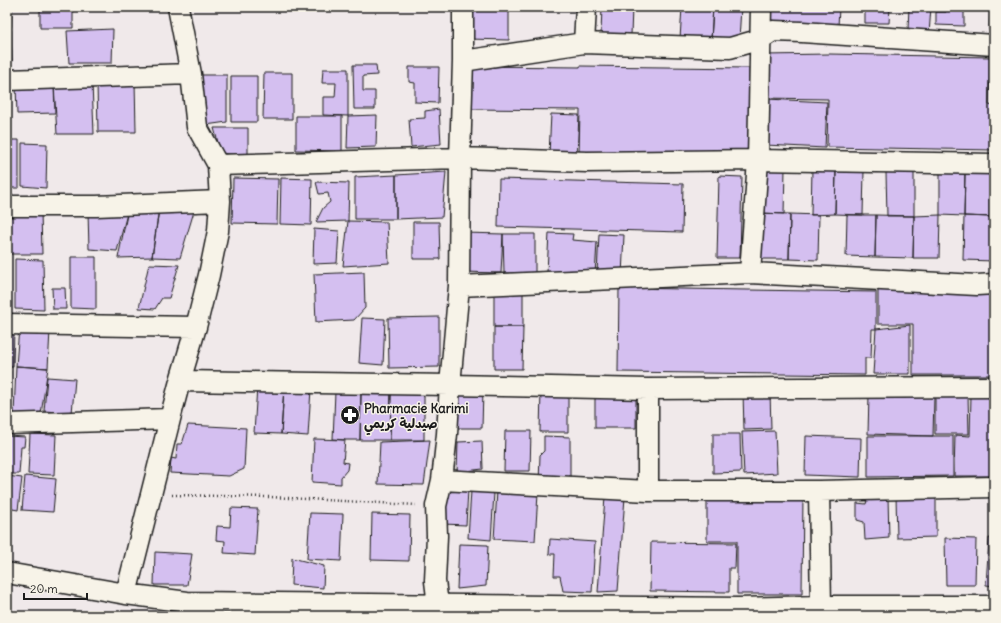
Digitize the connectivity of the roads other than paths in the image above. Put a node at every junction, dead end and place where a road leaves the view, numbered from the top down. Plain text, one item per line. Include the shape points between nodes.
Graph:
1 (178, 7) edge
2 (463, 7) edge
3 (586, 7) edge
4 (761, 7) edge
5 (761, 39) junction
6 (584, 42) junction
7 (994, 45) edge
8 (463, 61) junction
9 (191, 74) junction
10 (7, 80) edge
11 (460, 158) junction
12 (758, 160) junction
13 (994, 164) edge
14 (218, 165) junction
15 (220, 201) junction
16 (7, 206) edge
17 (750, 272) junction
18 (994, 284) edge
19 (459, 286) junction
20 (7, 324) edge
21 (196, 327) junction
22 (180, 381) junction
23 (450, 385) junction
24 (994, 387) edge
25 (648, 389) junction
26 (170, 419) junction
27 (7, 424) edge
28 (442, 480) junction
29 (994, 487) edge
30 (648, 491) junction
31 (819, 491) junction
32 (7, 573) edge
33 (126, 594) junction
34 (821, 606) junction
35 (994, 606) edge
36 (441, 610) edge
37 (939, 611) edge

1 - 9 street
2 - 8 street
3 - 6 street
4 - 5 street
5 - 6 street via 730,48
5 - 7 street via 774,31
5 - 12 street
6 - 8 street
8 - 11 street
9 - 10 street
9 - 14 street via 197,127
11 - 12 street via 587,162
11 - 14 street
11 - 19 street
12 - 13 street
12 - 17 street
14 - 15 street
15 - 16 street via 96,206
15 - 21 street via 218,231
17 - 18 street
17 - 19 street
19 - 23 street
20 - 21 street
21 - 22 street
22 - 23 street
22 - 26 street
23 - 25 street
23 - 28 street
24 - 25 street
25 - 30 street
26 - 27 street
26 - 33 street
28 - 30 street
28 - 36 street via 436,506 435,581
29 - 31 street
30 - 31 street
31 - 34 street
32 - 33 street
33 - 36 street via 187,602
34 - 36 street
34 - 37 street
35 - 37 street

